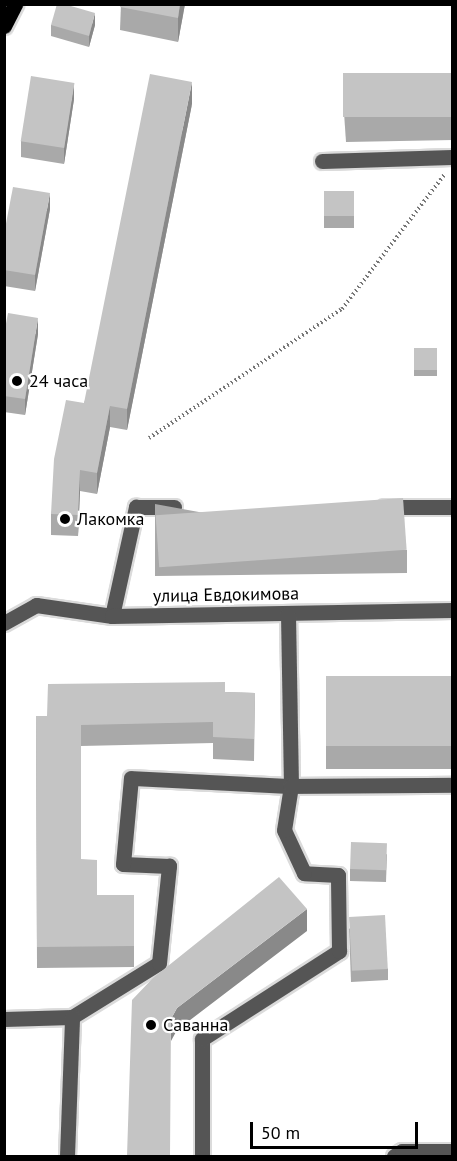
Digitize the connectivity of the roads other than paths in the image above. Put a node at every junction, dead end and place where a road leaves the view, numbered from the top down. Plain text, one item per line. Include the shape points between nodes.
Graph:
1 (15, 4) edge
2 (4, 26) edge
3 (453, 157) edge
4 (322, 161) dead end
5 (195, 507) edge
6 (370, 507) edge
7 (453, 507) edge
8 (453, 610) edge
9 (288, 614) junction
10 (112, 616) junction
11 (4, 622) edge
12 (453, 785) edge
13 (291, 786) junction
14 (72, 1017) junction
15 (4, 1019) edge
16 (453, 1151) edge
17 (67, 1156) edge
18 (202, 1156) edge
19 (394, 1156) edge

1 - 2 main road
3 - 4 street
5 - 10 street via 136,507
6 - 7 street
8 - 9 street, улица Евдокимова
9 - 10 street, улица Евдокимова
9 - 13 street
10 - 11 street, улица Евдокимова via 36,605
12 - 13 street
13 - 14 street via 131,778 123,864 169,866 159,963
13 - 18 street via 284,830 304,873 339,875 339,951 202,1039
14 - 15 street
14 - 17 street
16 - 19 street via 402,1151

